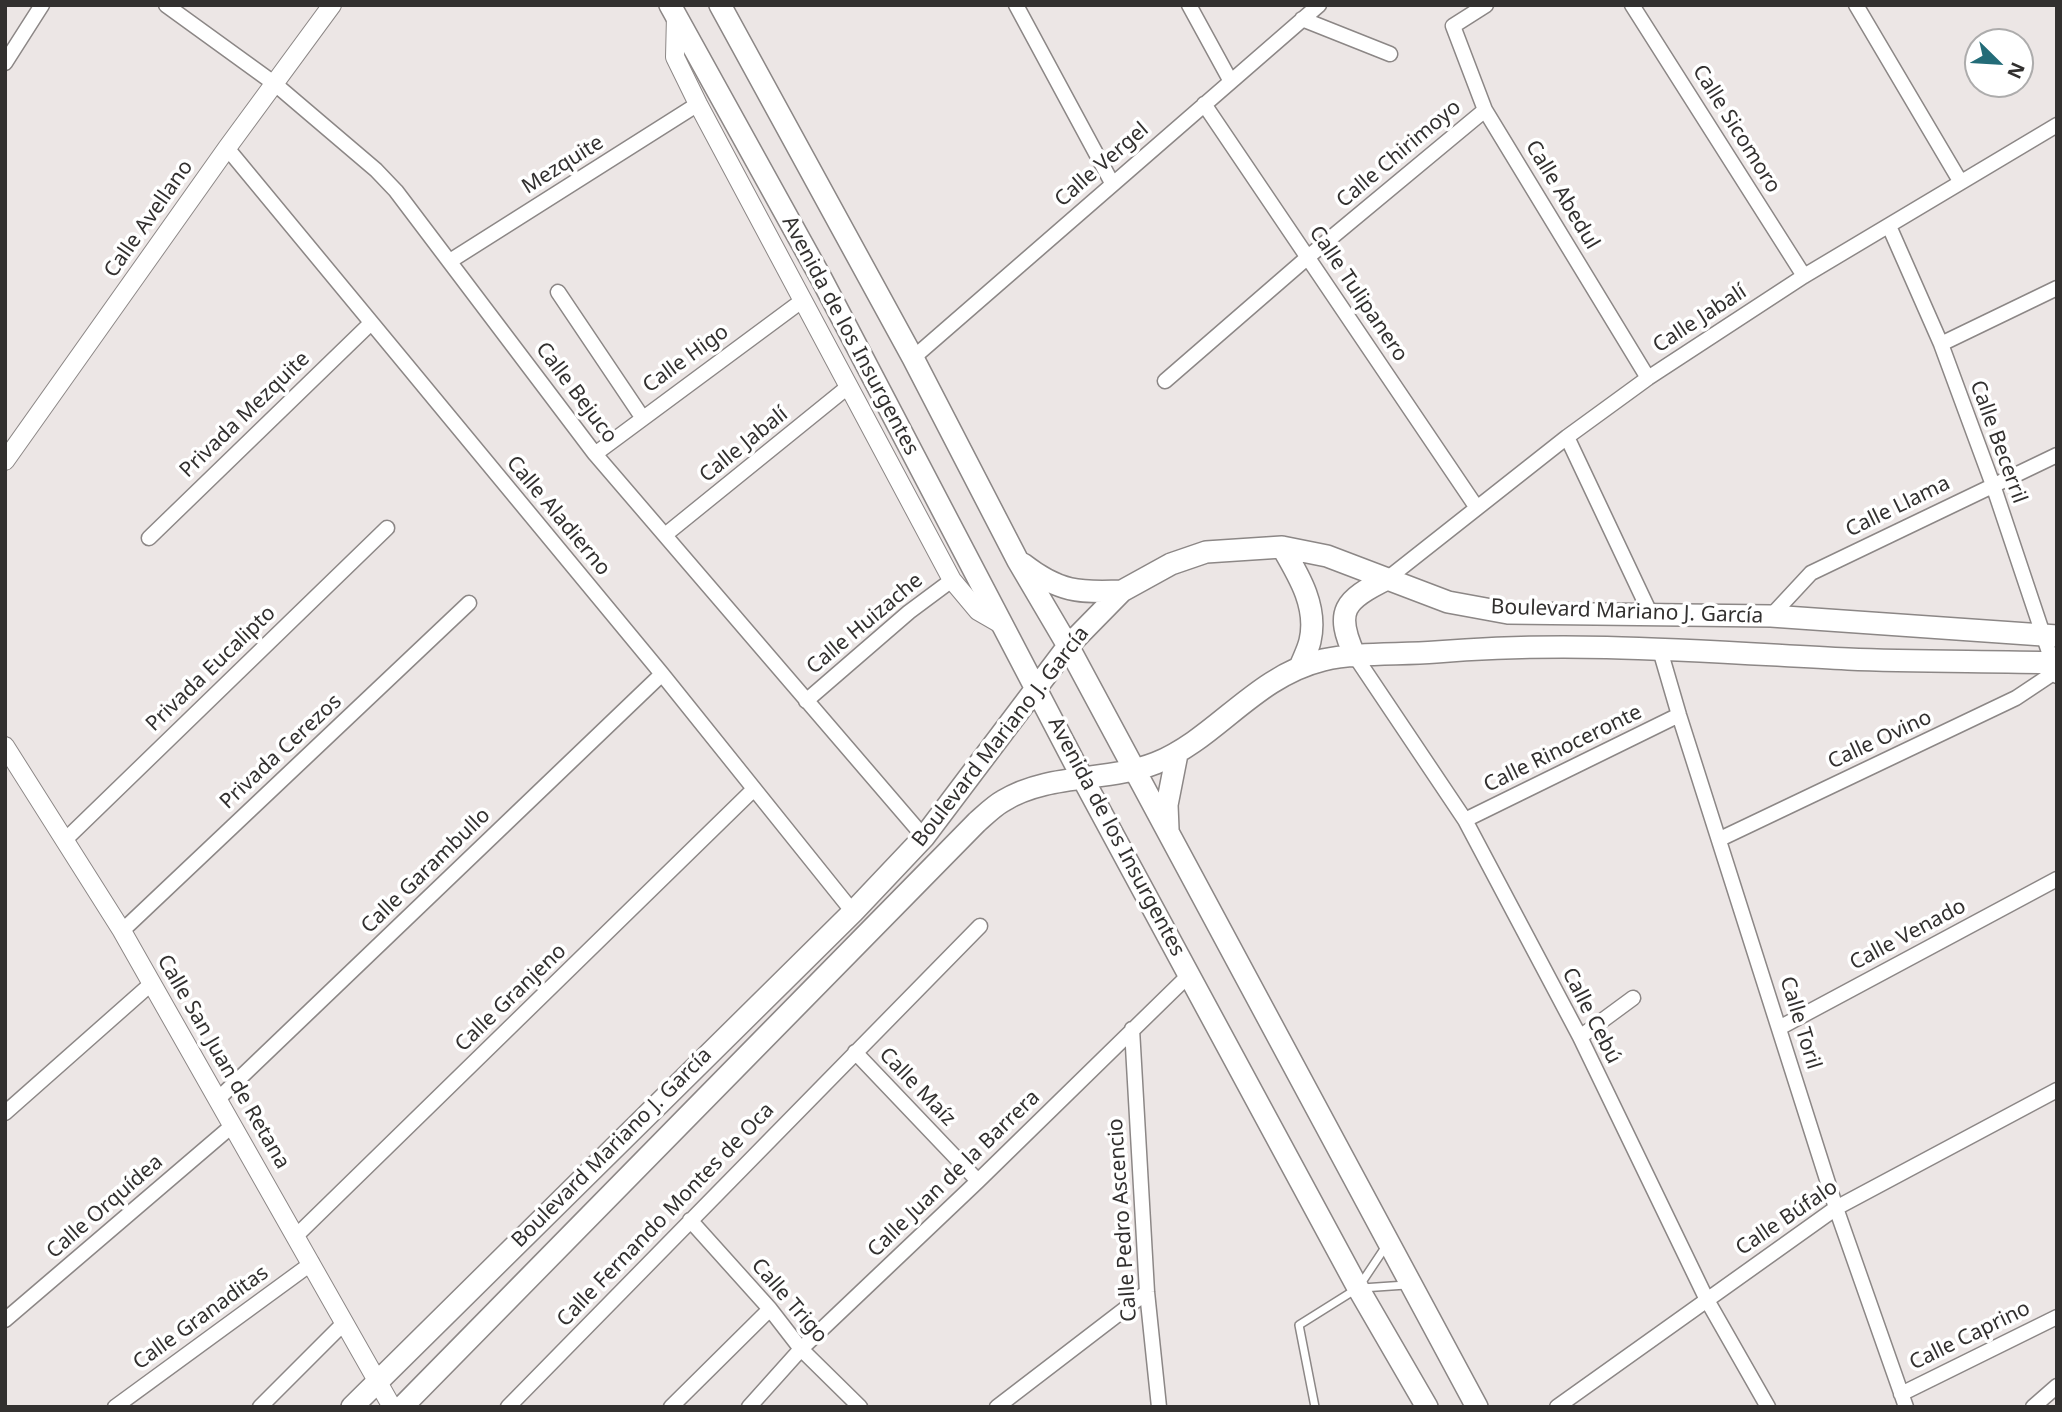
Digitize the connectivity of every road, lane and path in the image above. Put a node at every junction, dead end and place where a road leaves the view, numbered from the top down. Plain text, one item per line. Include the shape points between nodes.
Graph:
1 (42, 5) edge
2 (166, 5) edge
3 (332, 5) edge
4 (720, 5) edge
5 (1016, 5) edge
6 (1189, 5) edge
7 (1318, 5) edge
8 (1486, 5) edge
9 (1632, 5) edge
10 (1856, 5) edge
11 (673, 11) edge
12 (1302, 19) junction
13 (1390, 54) dead end
14 (5, 63) edge
15 (1230, 80) junction
16 (275, 84) junction
17 (698, 104) junction
18 (1204, 104) junction
19 (1485, 110) junction
20 (2057, 125) edge
21 (227, 148) junction
22 (1960, 181) junction
23 (1112, 183) junction
24 (1889, 226) junction
25 (1308, 257) junction
26 (450, 261) junction
27 (1804, 276) junction
28 (2057, 288) edge
29 (558, 292) dead end
30 (803, 300) junction
31 (371, 323) junction
32 (1941, 344) junction
33 (913, 358) junction
34 (1648, 378) junction
35 (1165, 382) dead end
36 (849, 386) junction
37 (642, 417) junction
38 (1567, 437) junction
39 (595, 454) junction
40 (2057, 455) edge
41 (5, 461) edge
42 (1993, 485) junction
43 (1477, 508) junction
44 (387, 528) dead end
45 (665, 536) junction
46 (149, 538) dead end
47 (1282, 547) junction
48 (1018, 561) junction
49 (1387, 579) junction
50 (951, 580) junction
51 (1122, 591) junction
52 (469, 603) dead end
53 (1651, 615) junction
54 (1771, 617) junction
55 (1004, 626) junction
56 (2050, 636) edge
57 (1068, 646) junction
58 (1660, 650) junction
59 (1355, 656) junction
60 (1300, 667) junction
61 (2055, 668) edge
62 (662, 674) junction
63 (1036, 688) junction
64 (806, 702) junction
65 (1679, 715) junction
66 (5, 746) edge
67 (1177, 754) junction
68 (1133, 772) junction
69 (1083, 779) junction
70 (754, 789) junction
71 (1465, 820) junction
72 (1168, 835) junction
73 (925, 837) junction
74 (1720, 839) junction
75 (65, 840) junction
76 (2057, 879) edge
77 (853, 912) junction
78 (980, 926) dead end
79 (122, 931) junction
80 (812, 950) junction
81 (832, 970) junction
82 (1190, 974) junction
83 (152, 983) junction
84 (1633, 998) dead end
85 (1779, 1028) junction
86 (1132, 1029) junction
87 (1580, 1037) junction
88 (855, 1052) junction
89 (2057, 1090) edge
90 (218, 1099) junction
91 (5, 1113) edge
92 (233, 1125) junction
93 (978, 1181) junction
94 (1836, 1208) junction
95 (690, 1220) junction
96 (296, 1236) junction
97 (1389, 1242) junction
98 (312, 1263) junction
99 (1411, 1285) junction
100 (1358, 1288) junction
101 (1147, 1292) junction
102 (1707, 1300) junction
103 (770, 1309) junction
104 (2057, 1317) edge
105 (5, 1320) edge
106 (345, 1322) junction
107 (801, 1349) junction
108 (378, 1379) junction
109 (2057, 1386) edge
110 (1904, 1400) edge
111 (115, 1407) edge
112 (260, 1407) edge
113 (352, 1407) edge
114 (393, 1407) edge
115 (402, 1407) edge
116 (508, 1407) edge
117 (671, 1407) edge
118 (749, 1407) edge
119 (860, 1407) edge
120 (997, 1407) edge
121 (1159, 1407) edge
122 (1315, 1407) edge
123 (1427, 1407) edge
124 (1477, 1407) edge
125 (1557, 1407) edge
126 (1768, 1407) edge
127 (2033, 1407) edge

1 - 14 street
2 - 16 street, Calle Bejuco
3 - 16 street, Calle Avellano
4 - 33 main road, Avenida de los Insurgentes
5 - 23 street
6 - 15 street
7 - 12 street, Calle Vergel
8 - 19 street, Calle Abedul via 1453,26
9 - 27 street, Calle Sicomoro
10 - 22 street
11 - 17 street via 675,57
11 - 55 main road, Avenida de los Insurgentes via 821,278
12 - 13 street
12 - 15 street, Calle Vergel
15 - 18 street, Calle Vergel
16 - 21 street, Calle Avellano
16 - 26 street, Calle Bejuco via 376,170
17 - 26 street, Mezquite
17 - 30 street
18 - 23 street, Calle Vergel
18 - 25 street, Calle Tulipanero
19 - 25 street, Calle Chirimoyo
19 - 34 street, Calle Abedul
20 - 22 street, Calle Jabalí
21 - 31 street, Calle Aladierno
21 - 41 street, Calle Avellano
22 - 24 street, Calle Jabalí
23 - 33 street, Calle Vergel
24 - 27 street, Calle Jabalí
24 - 32 street, Calle Becerril
25 - 35 street, Calle Chirimoyo
25 - 43 street, Calle Tulipanero
26 - 39 street, Calle Bejuco
27 - 34 street, Calle Jabalí
28 - 32 street
29 - 37 street
30 - 36 street
30 - 37 street, Calle Higo
31 - 46 street, Privada Mezquite
31 - 62 street, Calle Aladierno
32 - 42 street, Calle Becerril
33 - 48 main road, Avenida de los Insurgentes
34 - 38 street, Calle Jabalí
36 - 45 street, Calle Jabalí
36 - 50 street
37 - 39 street, Calle Higo
38 - 43 street, Calle Jabalí
38 - 53 street
39 - 45 street, Calle Bejuco
40 - 42 street, Calle Llama
42 - 54 street, Calle Llama via 1811,573
42 - 56 street, Calle Becerril
43 - 49 street, Calle Jabalí
44 - 75 street, Privada Eucalipto
45 - 64 street, Calle Bejuco
47 - 49 main road, Boulevard Mariano J. García via 1326,556
47 - 51 main road, Boulevard Mariano J. García via 1206,552 1171,564
47 - 60 main road via 1308,598 1311,618 1311,640
48 - 51 main road via 1069,590
48 - 57 main road, Avenida de los Insurgentes
49 - 53 main road, Boulevard Mariano J. García via 1448,602 1508,612
49 - 59 main road via 1359,593 1349,605 1345,635
50 - 55 street via 978,611
50 - 64 street, Calle Huizache
51 - 57 main road, Boulevard Mariano J. García
52 - 79 street, Privada Cerezos
53 - 54 main road, Boulevard Mariano J. García
54 - 56 main road, Boulevard Mariano J. García
55 - 63 main road, Avenida de los Insurgentes
56 - 61 street, Calle Becerril
57 - 63 main road, Boulevard Mariano J. García
57 - 68 main road, Avenida de los Insurgentes
58 - 59 main road, Boulevard Mariano J. García via 1552,647
58 - 61 main road, Boulevard Mariano J. García
58 - 65 street, Calle Toril
59 - 60 main road, Boulevard Mariano J. García
59 - 71 street, Calle Cebú
60 - 67 main road, Boulevard Mariano J. García via 1254,693
61 - 74 street, Calle Ovino via 2016,698
62 - 70 street, Calle Aladierno
62 - 90 street, Calle Garambullo
63 - 69 main road, Avenida de los Insurgentes
63 - 73 main road, Boulevard Mariano J. García
64 - 73 street, Calle Bejuco
65 - 71 street, Calle Rinoceronte
65 - 74 street, Calle Toril
66 - 75 street, Calle San Juan de Retana
67 - 68 main road, Boulevard Mariano J. García
67 - 72 main road via 1167,805
68 - 69 main road, Boulevard Mariano J. García
68 - 72 main road, Avenida de los Insurgentes
69 - 81 main road, Boulevard Mariano J. García via 1026,790 1003,801
69 - 82 main road, Avenida de los Insurgentes
70 - 77 street, Calle Aladierno
70 - 96 street, Calle Granjeno
71 - 87 street, Calle Cebú
72 - 97 main road, Avenida de los Insurgentes
73 - 77 main road, Boulevard Mariano J. García
74 - 85 street, Calle Toril
75 - 79 street, Calle San Juan de Retana
76 - 85 street, Calle Venado
77 - 80 main road, Boulevard Mariano J. García
78 - 88 street, Calle Fernando Montes de Oca
79 - 83 street, Calle San Juan de Retana
80 - 81 main road
80 - 108 main road, Boulevard Mariano J. García
81 - 115 main road, Boulevard Mariano J. García
82 - 86 street, Calle Juan de la Barrera
82 - 100 main road, Avenida de los Insurgentes
83 - 90 street, Calle San Juan de Retana
83 - 91 street
84 - 87 street
85 - 94 street, Calle Toril
86 - 93 street, Calle Juan de la Barrera
86 - 101 street, Calle Pedro Ascencio
87 - 102 street, Calle Cebú
88 - 93 street, Calle Maíz
88 - 95 street, Calle Fernando Montes de Oca
89 - 94 street, Calle Búfalo
90 - 92 street, Calle San Juan de Retana
92 - 96 street, Calle San Juan de Retana
92 - 105 street, Calle Orquídea
93 - 107 street, Calle Juan de la Barrera
94 - 102 street, Calle Búfalo
94 - 110 street, Calle Toril
95 - 103 street, Calle Trigo
95 - 116 street, Calle Fernando Montes de Oca
96 - 98 street, Calle San Juan de Retana
97 - 99 main road, Avenida de los Insurgentes
97 - 100 lane
98 - 106 street, Calle San Juan de Retana
98 - 111 street, Calle Granaditas
99 - 100 lane
99 - 124 main road, Avenida de los Insurgentes
100 - 122 lane via 1299,1325
100 - 123 main road, Avenida de los Insurgentes
101 - 120 street
101 - 121 street, Calle Pedro Ascencio
102 - 125 street, Calle Búfalo
102 - 126 street, Calle Cebú
103 - 107 street, Calle Trigo
103 - 117 street
104 - 110 street, Calle Caprino
106 - 108 street, Calle San Juan de Retana
106 - 112 street
107 - 118 street, Calle Juan de la Barrera
107 - 119 street, Calle Trigo
108 - 113 main road, Boulevard Mariano J. García
108 - 114 street, Calle San Juan de Retana
109 - 127 street

